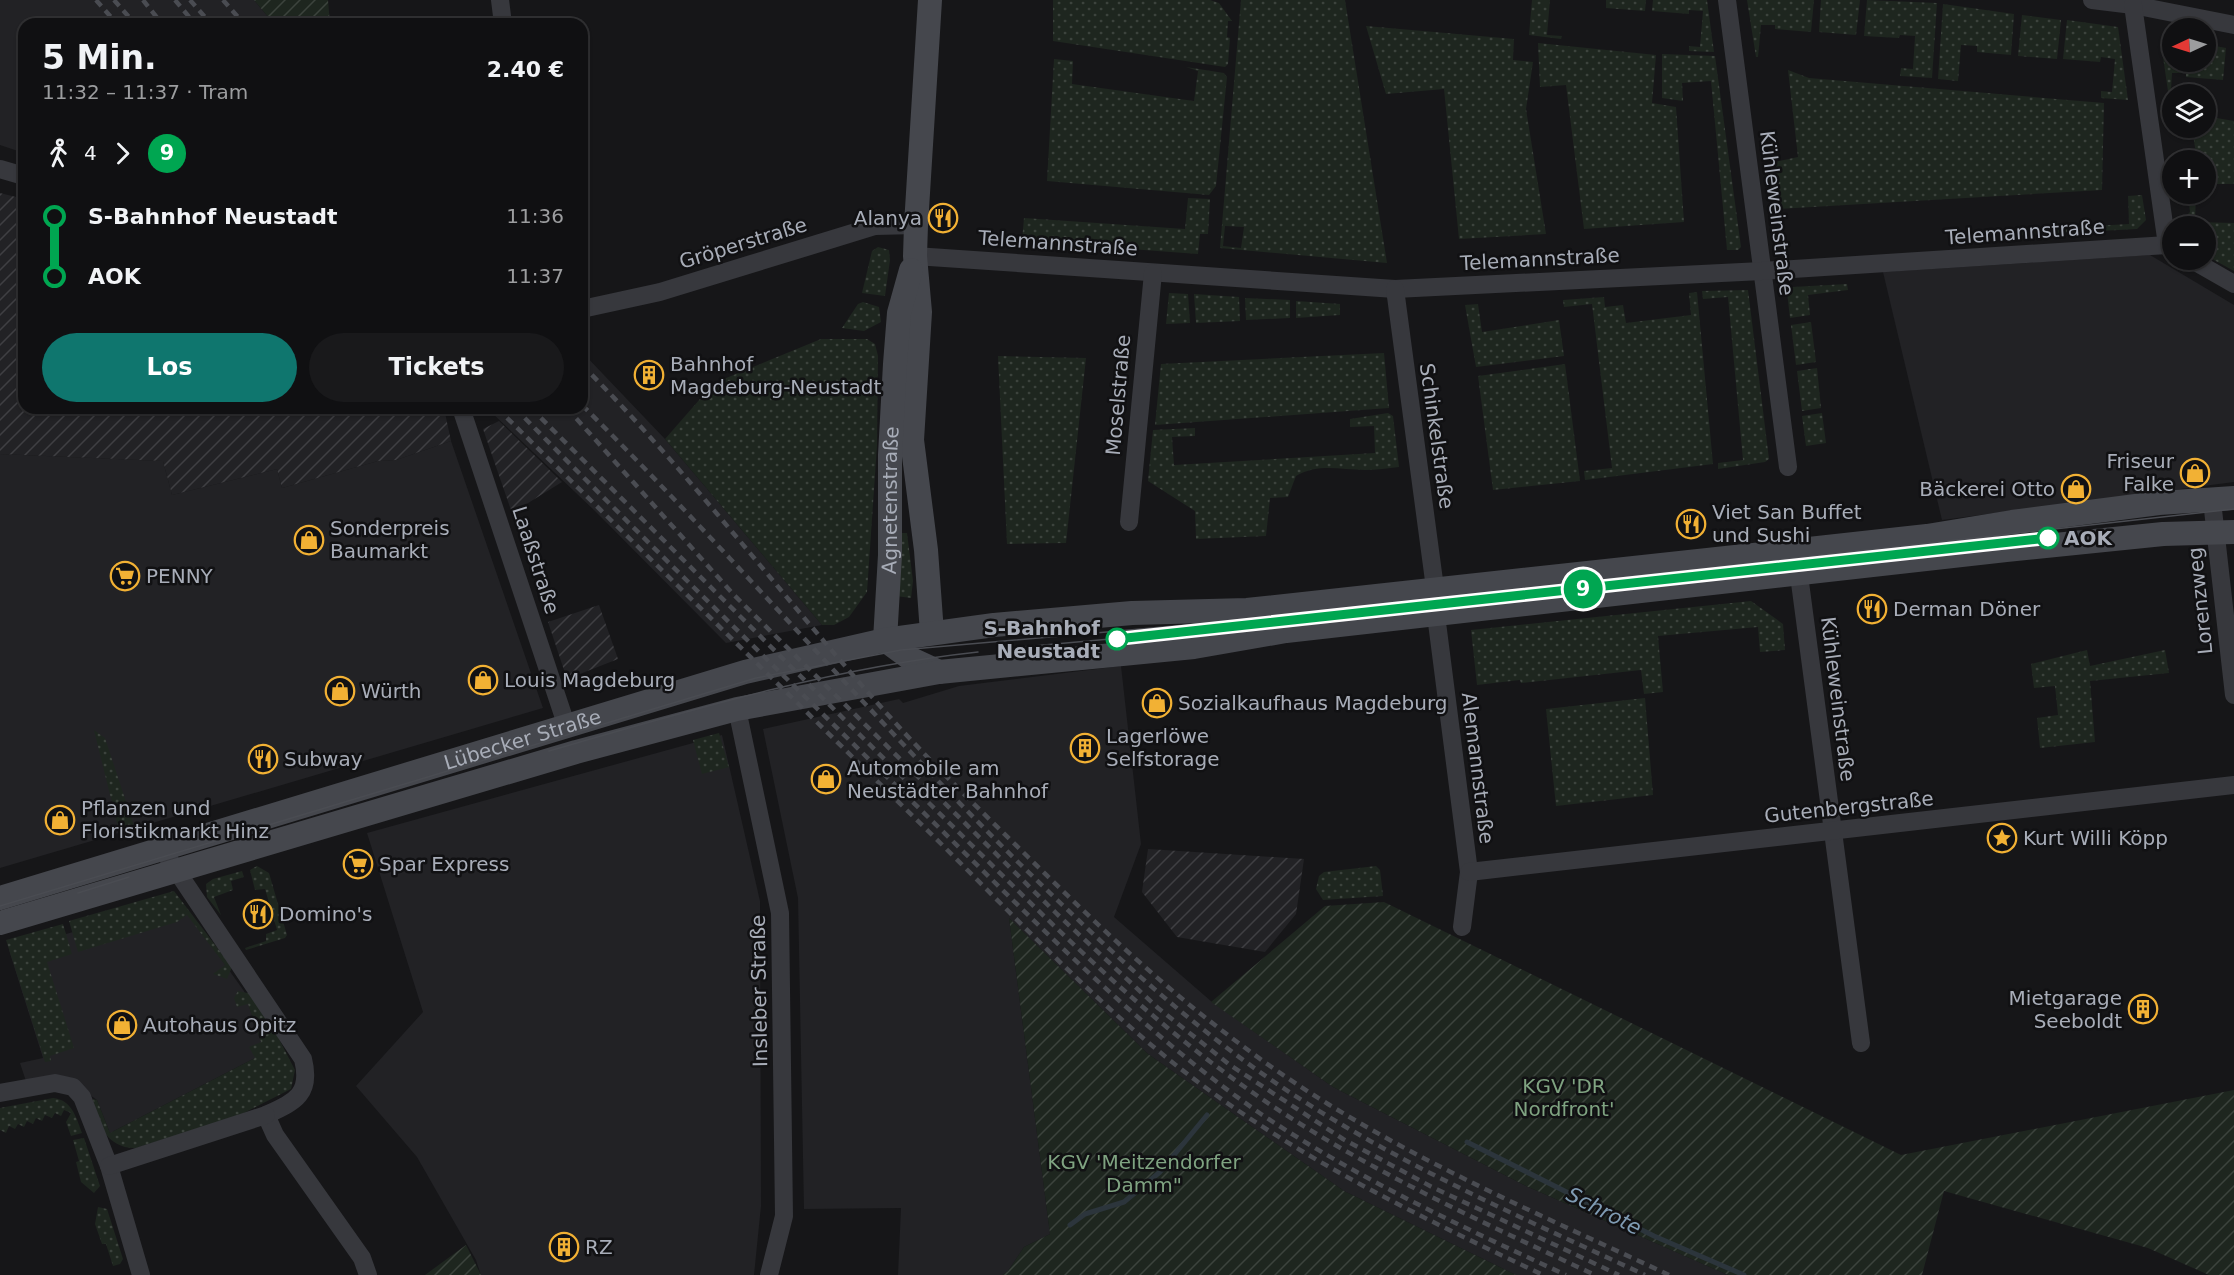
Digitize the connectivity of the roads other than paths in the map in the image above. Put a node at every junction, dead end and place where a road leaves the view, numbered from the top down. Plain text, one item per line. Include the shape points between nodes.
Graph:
1 (500, 0) edge
2 (930, 0) edge
3 (1727, 0) edge
4 (2092, 0) edge
5 (2133, 5) junction
6 (502, 18) edge
7 (2234, 25) edge
8 (0, 169) edge
9 (18, 174) edge
10 (2165, 216) edge
11 (916, 225) junction
12 (2162, 246) edge
13 (915, 256) junction
14 (2210, 270) edge
15 (1762, 271) junction
16 (1153, 273) junction
17 (2234, 284) edge
18 (1395, 289) junction
19 (588, 308) edge
20 (463, 414) edge
21 (1788, 467) dead end
22 (2223, 499) edge
23 (1129, 522) dead end
24 (2224, 532) edge
25 (1799, 575) junction
26 (1435, 588) junction
27 (1436, 615) junction
28 (932, 633) junction
29 (885, 640) junction
30 (911, 659) junction
31 (939, 672) junction
32 (895, 679) junction
33 (2234, 695) edge
34 (737, 709) junction
35 (567, 727) junction
36 (2234, 785) edge
37 (1833, 831) junction
38 (162, 849) junction
39 (174, 872) junction
40 (1469, 872) junction
41 (0, 898) edge
42 (0, 923) edge
43 (1462, 927) dead end
44 (1861, 1043) dead end
45 (0, 1093) edge
46 (266, 1115) junction
47 (109, 1167) junction
48 (141, 1275) edge
49 (369, 1275) edge
50 (769, 1275) edge

1 - 6 street
2 - 11 main road, Agnetenstraße
3 - 15 street, Kühleweinstraße
4 - 5 street
5 - 7 street
5 - 10 street
8 - 9 street
11 - 13 main road, Agnetenstraße
11 - 19 street, Gröperstraße via 875,226 660,292
12 - 15 street, Telemannstraße
13 - 16 street, Telemannstraße
13 - 28 main road, Agnetenstraße via 920,312 912,440
13 - 29 main road, Agnetenstraße via 898,323
14 - 17 street
15 - 18 street, Telemannstraße
15 - 21 street, Kühleweinstraße
16 - 18 street, Telemannstraße
16 - 23 street, Moselstraße
18 - 26 street, Schinkelstraße
20 - 35 street, Laaßstraße
22 - 24 street, Lorenzweg
22 - 26 main road, Lübecker Straße via 2159,503 1927,536
24 - 25 main road, Lübecker Straße via 2163,534
24 - 33 street, Lorenzweg
25 - 27 main road, Lübecker Straße
25 - 37 street, Kühleweinstraße
26 - 28 main road, Lübecker Straße via 1236,611 1132,613
27 - 31 main road, Lübecker Straße via 1277,632 1194,647
27 - 40 street, Alemannstraße
28 - 29 main road, Lübecker Straße
28 - 30 main road
29 - 30 main road
29 - 35 main road, Lübecker Straße via 745,672
30 - 31 main road
30 - 32 main road
31 - 32 main road, Lübecker Straße
32 - 34 main road, Lübecker Straße
34 - 39 main road, Lübecker Straße via 576,752
34 - 50 street, Insleber Straße via 780,913 784,1216
35 - 38 main road, Lübecker Straße
36 - 37 street, Gutenbergstraße
37 - 40 street, Gutenbergstraße
37 - 44 street, Kühleweinstraße
38 - 39 street
38 - 41 main road, Lübecker Straße
39 - 42 main road, Lübecker Straße
39 - 46 street via 303,1059 306,1079 301,1094
40 - 43 street, Alemannstraße
45 - 47 street via 49,1083 73,1087 86,1102
46 - 47 street
46 - 49 street via 275,1135 362,1258
47 - 48 street

